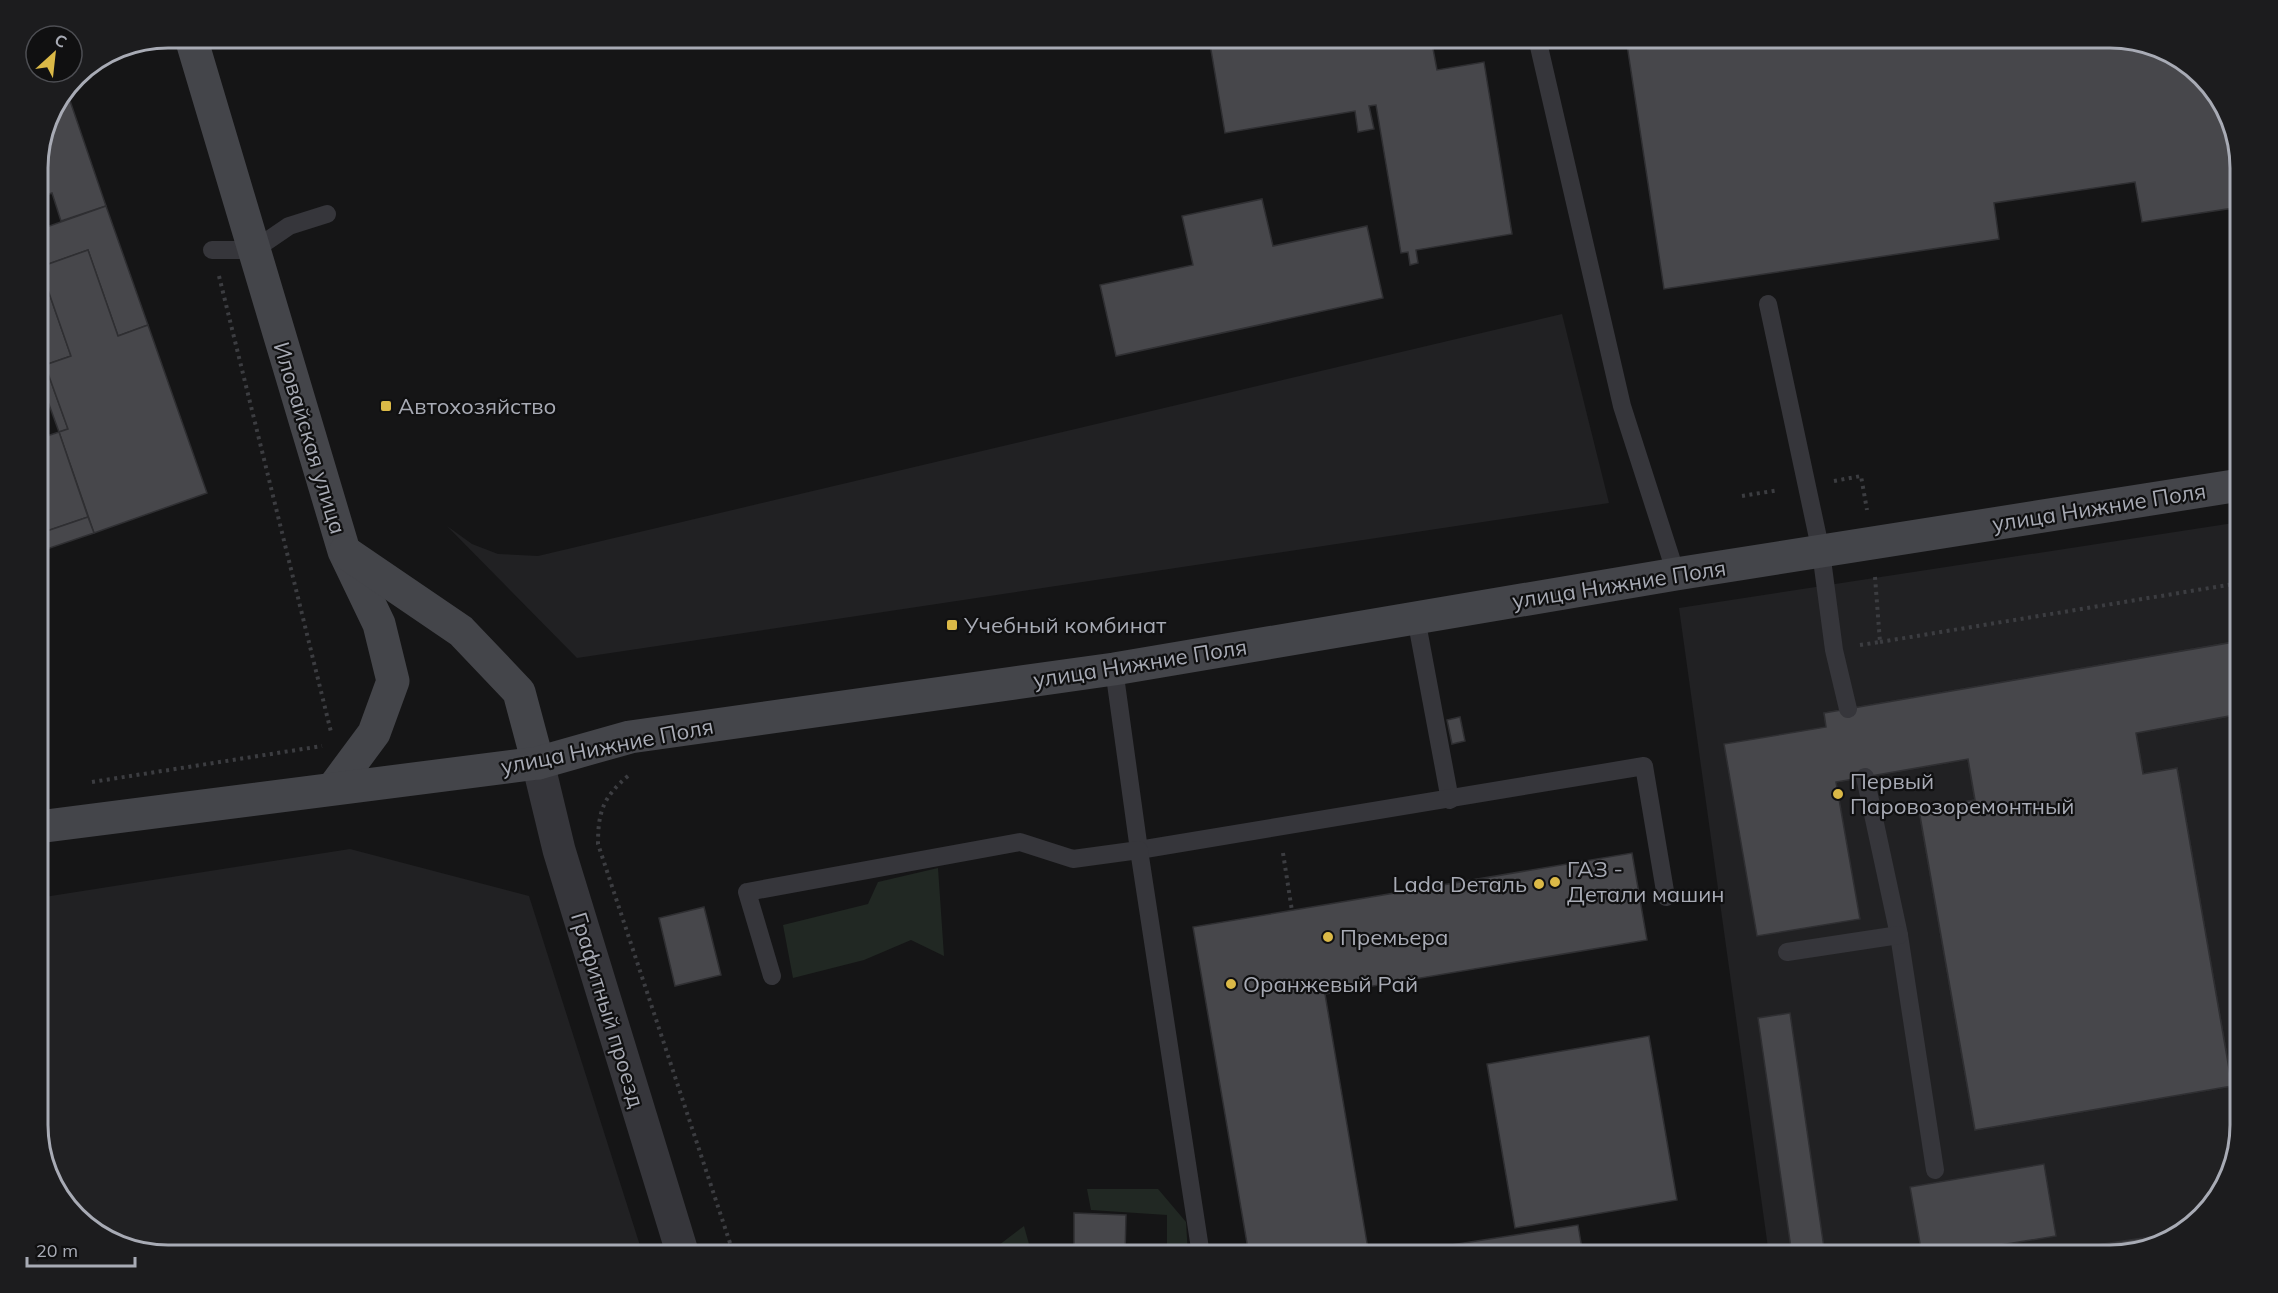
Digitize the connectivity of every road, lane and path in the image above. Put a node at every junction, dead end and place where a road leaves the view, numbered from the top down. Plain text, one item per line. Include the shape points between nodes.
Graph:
1 (194, 48) edge
2 (1539, 48) edge
3 (327, 214) dead end
4 (212, 250) joint
5 (254, 250) junction
6 (1768, 304) dead end
7 (2230, 487) edge
8 (344, 551) junction
9 (1821, 552) junction
10 (1676, 574) junction
11 (2230, 585) edge
12 (1416, 618) junction
13 (1880, 642) dead end
14 (1114, 669) junction
15 (1848, 709) dead end
16 (334, 744) dead end
17 (323, 746) dead end
18 (538, 763) junction
19 (629, 775) dead end
20 (1865, 777) dead end
21 (83, 783) dead end
22 (334, 787) junction
23 (1450, 800) junction
24 (48, 826) edge
25 (1279, 828) junction
26 (1139, 850) junction
27 (1666, 897) dead end
28 (1292, 911) dead end
29 (1899, 935) junction
30 (1787, 952) dead end
31 (772, 976) dead end
32 (1935, 1170) dead end
33 (680, 1245) edge
34 (730, 1245) edge
35 (1199, 1245) edge

1 - 5 main road, Иловайская улица
2 - 10 lane via 1622,406
3 - 5 lane via 289,225
4 - 5 lane
4 - 16 path
5 - 8 main road, Иловайская улица
6 - 9 lane
7 - 9 main road, улица Нижние Поля
8 - 18 main road, Иловайская улица via 461,631 519,692
8 - 22 main road via 379,624 393,681 374,733
9 - 10 main road, улица Нижние Поля
9 - 15 lane via 1834,650
10 - 12 main road, улица Нижние Поля
11 - 13 path
12 - 14 main road, улица Нижние Поля
12 - 23 lane
14 - 18 main road, улица Нижние Поля via 630,737
14 - 26 lane
17 - 21 path
18 - 22 main road, улица Нижние Поля
18 - 33 street, Графитный проезд via 559,850
19 - 34 path via 612,789 598,816 598,844
20 - 29 lane
22 - 24 main road, улица Нижние Поля
23 - 25 lane
23 - 27 lane via 1644,766
25 - 26 lane
25 - 28 path
26 - 31 lane via 1073,859 1020,842 747,892
26 - 35 lane
29 - 30 lane
29 - 32 lane

